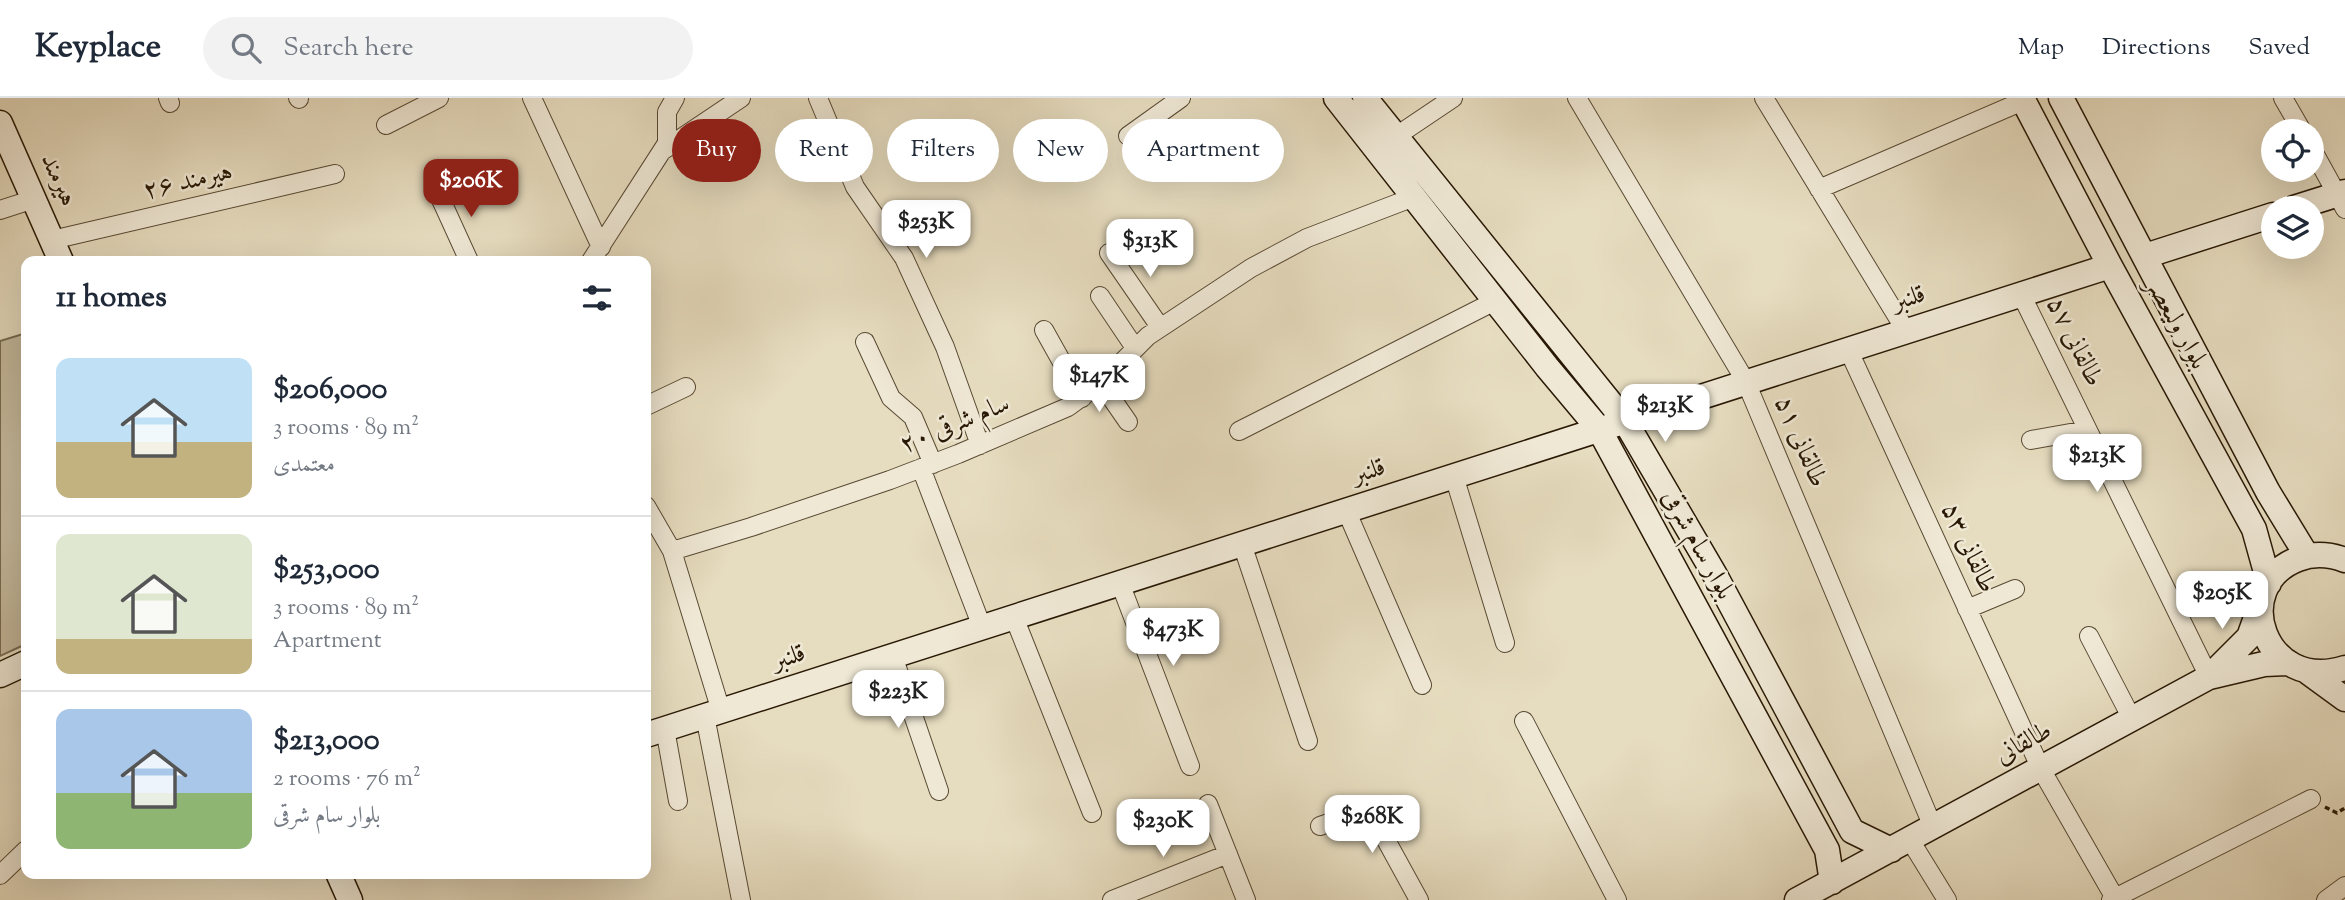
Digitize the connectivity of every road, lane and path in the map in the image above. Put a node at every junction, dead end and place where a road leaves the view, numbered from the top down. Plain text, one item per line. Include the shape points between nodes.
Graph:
1 (439, 98) edge
2 (532, 98) edge
3 (657, 98) edge
4 (675, 98) edge
5 (741, 98) edge
6 (818, 98) edge
7 (1181, 98) edge
8 (1336, 98) edge
9 (1365, 98) edge
10 (1453, 98) edge
11 (1577, 98) edge
12 (1764, 98) edge
13 (2061, 98) edge
14 (2283, 98) edge
15 (2023, 99) edge
16 (667, 118) junction
17 (1152, 119) edge
18 (2295, 119) edge
19 (0, 123) edge
20 (386, 125) dead end
21 (1395, 137) junction
22 (662, 151) junction
23 (2324, 169) edge
24 (335, 174) dead end
25 (1819, 189) junction
26 (438, 193) dead end
27 (1414, 197) junction
28 (34, 199) junction
29 (2342, 199) edge
30 (2324, 202) edge
31 (0, 210) edge
32 (2261, 219) edge
33 (57, 251) edge
34 (1109, 253) dead end
35 (596, 254) edge
36 (467, 256) edge
37 (2145, 256) junction
38 (2110, 266) junction
39 (2021, 294) junction
40 (1100, 296) dead end
41 (1495, 301) junction
42 (1160, 327) junction
43 (1044, 330) dead end
44 (1906, 331) junction
45 (865, 342) dead end
46 (1135, 348) junction
47 (1848, 349) junction
48 (1746, 382) junction
49 (1101, 383) junction
50 (686, 387) dead end
51 (1082, 398) junction
52 (651, 404) edge
53 (1625, 421) junction
54 (1129, 422) dead end
55 (1599, 429) junction
56 (2087, 430) junction
57 (1239, 431) dead end
58 (2031, 440) dead end
59 (980, 445) junction
60 (927, 466) junction
61 (1454, 476) junction
62 (1346, 510) junction
63 (651, 515) edge
64 (1242, 544) junction
65 (672, 551) junction
66 (2307, 556) junction
67 (2342, 557) edge
68 (1120, 583) junction
69 (2015, 589) dead end
70 (2266, 592) junction
71 (1967, 609) junction
72 (1014, 617) junction
73 (982, 627) junction
74 (2089, 636) dead end
75 (1505, 643) dead end
76 (893, 656) junction
77 (21, 665) edge
78 (2298, 667) junction
79 (2345, 668) edge
80 (0, 675) edge
81 (2209, 677) junction
82 (1422, 685) dead end
83 (2345, 699) edge
84 (713, 713) junction
85 (2132, 719) junction
86 (1524, 722) dead end
87 (655, 732) edge
88 (1308, 741) dead end
89 (1191, 766) dead end
90 (2041, 769) junction
91 (939, 791) dead end
92 (2311, 799) dead end
93 (678, 800) dead end
94 (1208, 804) dead end
95 (1092, 813) dead end
96 (1320, 826) dead end
97 (1933, 827) junction
98 (1901, 845) junction
99 (1228, 854) junction
100 (21, 855) edge
101 (0, 876) edge
102 (341, 879) edge
103 (1832, 882) junction
104 (2345, 886) edge
105 (2114, 899) edge
106 (350, 900) edge
107 (741, 900) edge
108 (1112, 900) edge
109 (1246, 900) edge
110 (1419, 900) edge
111 (1617, 900) edge
112 (1797, 900) edge
113 (1947, 900) edge
114 (2326, 900) edge

1 - 20 street
2 - 35 street
3 - 16 street
4 - 16 street
5 - 22 street
6 - 59 street via 855,187 904,258 946,347
7 - 17 street
8 - 27 street, بلوار سام شرقی
9 - 21 street, بلوار سام شرقی
10 - 21 street
11 - 48 street, طالقانی ۵۱
12 - 25 street
13 - 37 street, بلوار ولیعصر
14 - 18 street
15 - 25 street
15 - 38 street, بلوار ولیعصر
16 - 22 street via 667,143
19 - 28 street, هیرمند
21 - 53 street, بلوار سام شرقی
22 - 35 street
23 - 29 street
24 - 33 street, هیرمند ۲۶
25 - 44 street
26 - 36 street
27 - 41 street, بلوار سام شرقی
27 - 42 street, سام شرقی ۲۰ via 1281,251
28 - 31 street
28 - 33 street, هیرمند
29 - 30 street
32 - 37 street
34 - 42 street
37 - 66 street, بلوار ولیعصر via 2268,492
38 - 39 street, قلنبر
38 - 70 street, بلوار ولیعصر via 2254,529
39 - 44 street, قلنبر
39 - 56 street, طالقانی ۵۷
40 - 46 street
41 - 55 street, بلوار سام شرقی
41 - 57 street
42 - 46 street, سام شرقی ۲۰
43 - 51 street
44 - 47 street, قلنبر
45 - 60 street via 891,398 913,417
46 - 49 street, سام شرقی ۲۰
47 - 48 street, قلنبر
47 - 71 street, طالقانی ۵۳
48 - 53 street, قلنبر
48 - 97 street, طالقانی ۵۱
49 - 51 street, سام شرقی ۲۰
49 - 54 street
50 - 52 street
51 - 59 street, سام شرقی ۲۰
53 - 55 street, قلنبر
53 - 98 street, بلوار سام شرقی via 1715,575 1852,831
55 - 61 street, قلنبر
55 - 103 street, بلوار سام شرقی via 1826,850
56 - 58 street
56 - 81 street, طالقانی ۵۷
59 - 60 street, سام شرقی ۲۰
60 - 65 street, سام شرقی ۲۰
60 - 73 street
61 - 62 street, قلنبر
61 - 75 street
62 - 64 street, قلنبر
62 - 82 street
63 - 65 street
64 - 68 street, قلنبر
64 - 88 street
65 - 84 street
66 - 67 street
66 - 70 street via 2279,570
68 - 72 street, قلنبر
68 - 89 street
69 - 71 street
70 - 78 street, بلوار ولیعصر via 2261,619 2265,636 2274,651
70 - 81 street via 2249,637
71 - 90 street, طالقانی ۵۳
72 - 73 street, قلنبر
72 - 95 street
73 - 76 street, قلنبر
74 - 85 street
76 - 84 street, قلنبر
76 - 91 street
77 - 80 street
78 - 79 street, طالقانی via 2326,673
78 - 81 street, طالقانی via 2264,664
78 - 83 street, بلوار ولیعصر
81 - 85 street, طالقانی
84 - 87 street, قلنبر
84 - 107 street
85 - 90 street, طالقانی
86 - 111 street
87 - 93 street
90 - 97 street, طالقانی
90 - 105 street, طالقانی ۵۳
92 - 105 street
94 - 99 street
96 - 110 street via 1369,809
97 - 98 street, طالقانی
98 - 103 street, طالقانی
98 - 113 street
99 - 108 street
99 - 109 street
100 - 101 street
102 - 106 street
103 - 112 street, طالقانی
104 - 114 street

